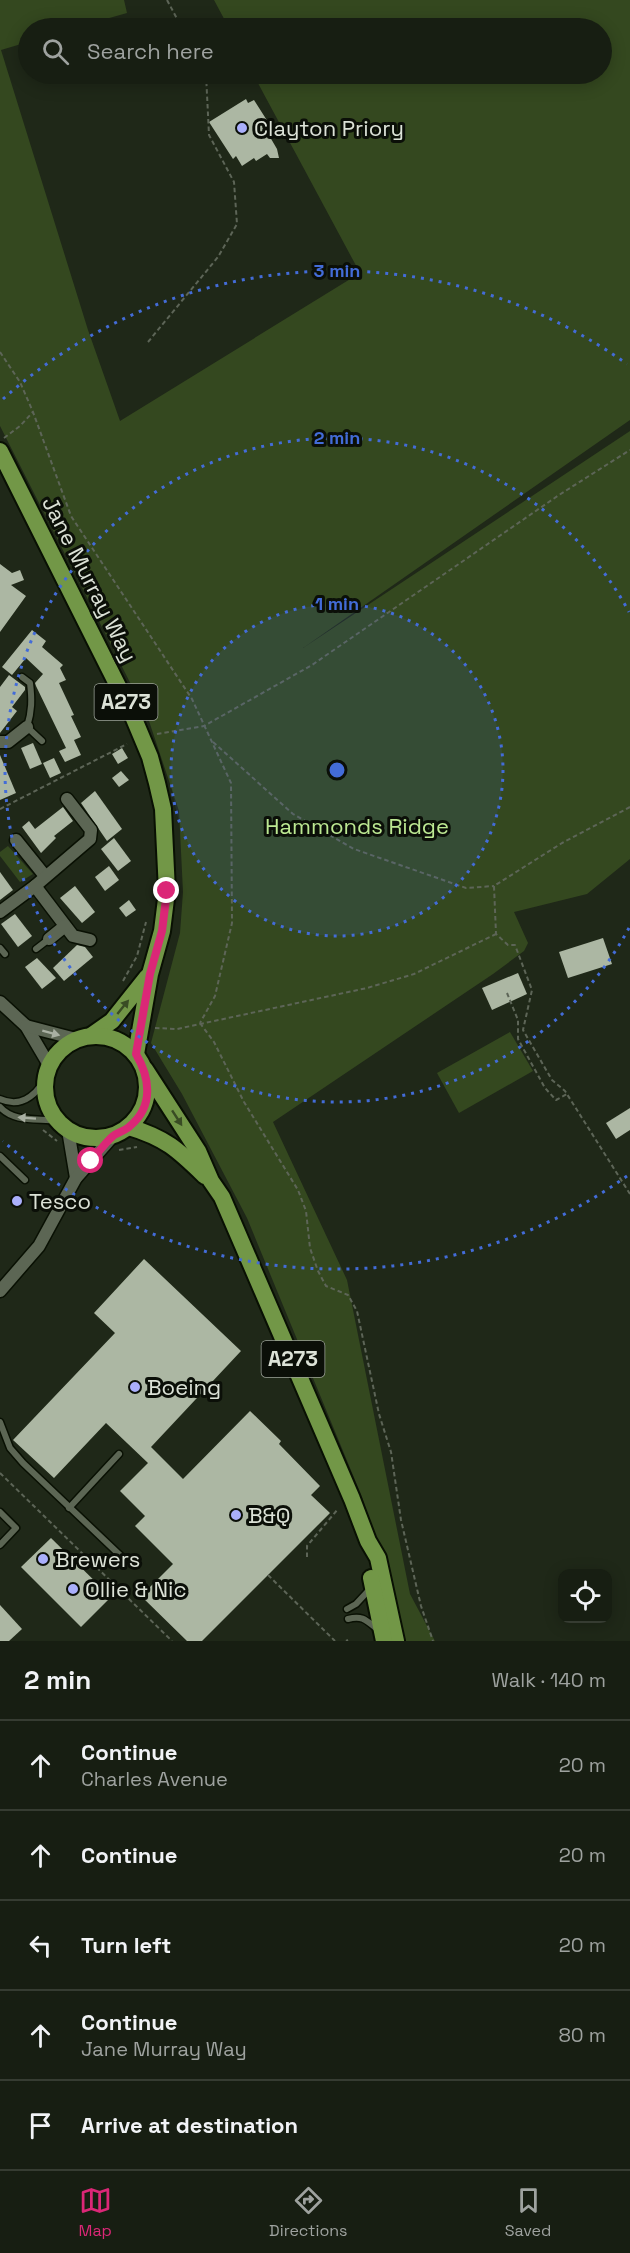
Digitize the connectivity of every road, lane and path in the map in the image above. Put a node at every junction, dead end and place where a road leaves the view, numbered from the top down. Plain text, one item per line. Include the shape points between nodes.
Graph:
1 (167, 0) edge
2 (177, 18) edge
3 (206, 84) edge
4 (148, 342) dead end
5 (0, 352) edge
6 (33, 412) junction
7 (0, 441) edge
8 (630, 450) edge
9 (0, 451) edge
10 (22, 677) dead end
11 (204, 726) junction
12 (27, 727) junction
13 (142, 736) junction
14 (42, 741) dead end
15 (212, 741) junction
16 (0, 742) edge
17 (67, 799) dead end
18 (630, 807) edge
19 (0, 809) edge
20 (16, 840) dead end
21 (45, 876) junction
22 (35, 886) junction
23 (494, 886) junction
24 (0, 912) edge
25 (147, 921) dead end
26 (65, 926) junction
27 (496, 934) junction
28 (49, 939) joint
29 (90, 940) dead end
30 (0, 948) edge
31 (36, 949) dead end
32 (5, 954) dead end
33 (150, 974) junction
34 (120, 986) dead end
35 (507, 993) dead end
36 (0, 1002) edge
37 (200, 1023) junction
38 (26, 1026) junction
39 (155, 1028) dead end
40 (84, 1037) junction
41 (136, 1054) junction
42 (145, 1069) junction
43 (47, 1073) junction
44 (567, 1094) junction
45 (0, 1099) edge
46 (0, 1107) edge
47 (129, 1127) junction
48 (40, 1129) dead end
49 (61, 1132) junction
50 (114, 1143) junction
51 (140, 1147) dead end
52 (0, 1156) edge
53 (76, 1178) junction
54 (25, 1180) dead end
55 (212, 1181) junction
56 (630, 1194) edge
57 (0, 1291) edge
58 (0, 1422) edge
59 (119, 1454) dead end
60 (0, 1473) edge
61 (341, 1506) dead end
62 (69, 1508) junction
63 (0, 1512) edge
64 (368, 1541) junction
65 (0, 1545) edge
66 (307, 1557) dead end
67 (124, 1559) dead end
68 (268, 1575) dead end
69 (373, 1586) junction
70 (347, 1609) dead end
71 (348, 1619) dead end
72 (387, 1638) edge
73 (172, 1641) edge
74 (335, 1641) edge
75 (433, 1641) edge

1 - 2 path
3 - 4 path via 209,135 234,182 237,224 218,257
5 - 6 path via 20,382
6 - 7 path
6 - 11 path via 71,516 192,699
8 - 11 path via 312,665
9 - 13 main road, Jane Murray Way / A273
10 - 12 lane via 30,683 32,698
11 - 13 path
11 - 15 path
12 - 14 lane
12 - 16 street via 8,742
13 - 19 path
13 - 33 main road, Jane Murray Way / A273 via 158,783 166,853 162,931
15 - 23 path via 293,814 354,849 466,888
15 - 37 path via 231,783 232,923 215,996
17 - 21 street via 91,830 90,839
18 - 23 path via 562,843
20 - 21 street
21 - 22 street
22 - 24 street
22 - 26 street
23 - 27 path
25 - 34 path via 137,956
26 - 28 street
26 - 29 street via 73,936
27 - 37 path via 414,974 367,988
27 - 44 path via 508,945 515,945 532,990 523,1030 552,1080
28 - 31 lane
30 - 32 lane
40 -> 33 main road, Jane Murray Way / A273 via 112,1021
33 - 41 main road, Jane Murray Way / A273
35 - 44 path via 518,1020 518,1040 545,1088 556,1101
36 - 38 street
37 - 39 path via 177,1029
37 - 75 path via 298,1190 306,1211 310,1248 326,1286 348,1295 357,1311 391,1452 418,1596
38 -> 40 street
38 - 43 street
40 - 41 main road via 108,1037
40 - 43 main road via 56,1054
41 - 42 main road
42 - 47 main road via 146,1101
42 -> 55 main road, A273 via 198,1151
43 - 45 lane via 30,1098 16,1102
43 - 49 main road via 45,1096
44 - 56 path
49 -> 46 lane via 21,1119
47 - 50 main road
47 - 55 main road, A273 via 173,1146
48 - 49 path via 50,1134
49 - 50 main road
49 - 53 street
50 - 51 path
50 - 53 street
52 - 54 lane
53 - 57 street via 39,1246
55 - 64 main road, A273 via 287,1344
58 - 62 lane via 10,1448
59 - 62 lane
60 - 73 path
61 - 66 path via 307,1546
62 - 67 lane
63 - 65 lane via 16,1528
64 - 69 main road, A273 via 367,1562
64 - 72 main road, A273 via 378,1558
68 - 74 path
69 - 70 lane
69 - 72 main road, A273
71 - 72 lane via 365,1620

